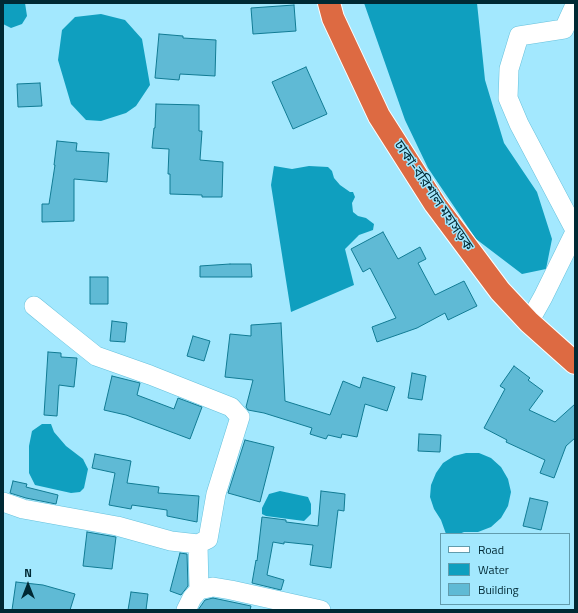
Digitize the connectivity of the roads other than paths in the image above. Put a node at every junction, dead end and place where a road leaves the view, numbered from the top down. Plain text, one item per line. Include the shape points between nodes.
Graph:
1 (329, 3) edge
2 (575, 5) edge
3 (575, 231) edge
4 (34, 306) dead end
5 (528, 322) junction
6 (575, 363) edge
7 (3, 502) edge
8 (198, 544) junction
9 (199, 590) junction
10 (186, 610) edge
11 (321, 610) edge

1 - 5 highway, ঢাকা-বরিশাল মহাসড়ক via 333,18 379,116 435,204 500,291
2 - 3 street via 564,29 519,36 509,69 508,98
3 - 5 street via 544,297
4 - 8 street via 96,356 231,407 240,417 216,494 208,538
5 - 6 highway, ঢাকা-বরিশাল মহাসড়ক
7 - 8 street via 23,509 117,526 171,541
8 - 9 street
9 - 10 street
9 - 11 street via 213,587

